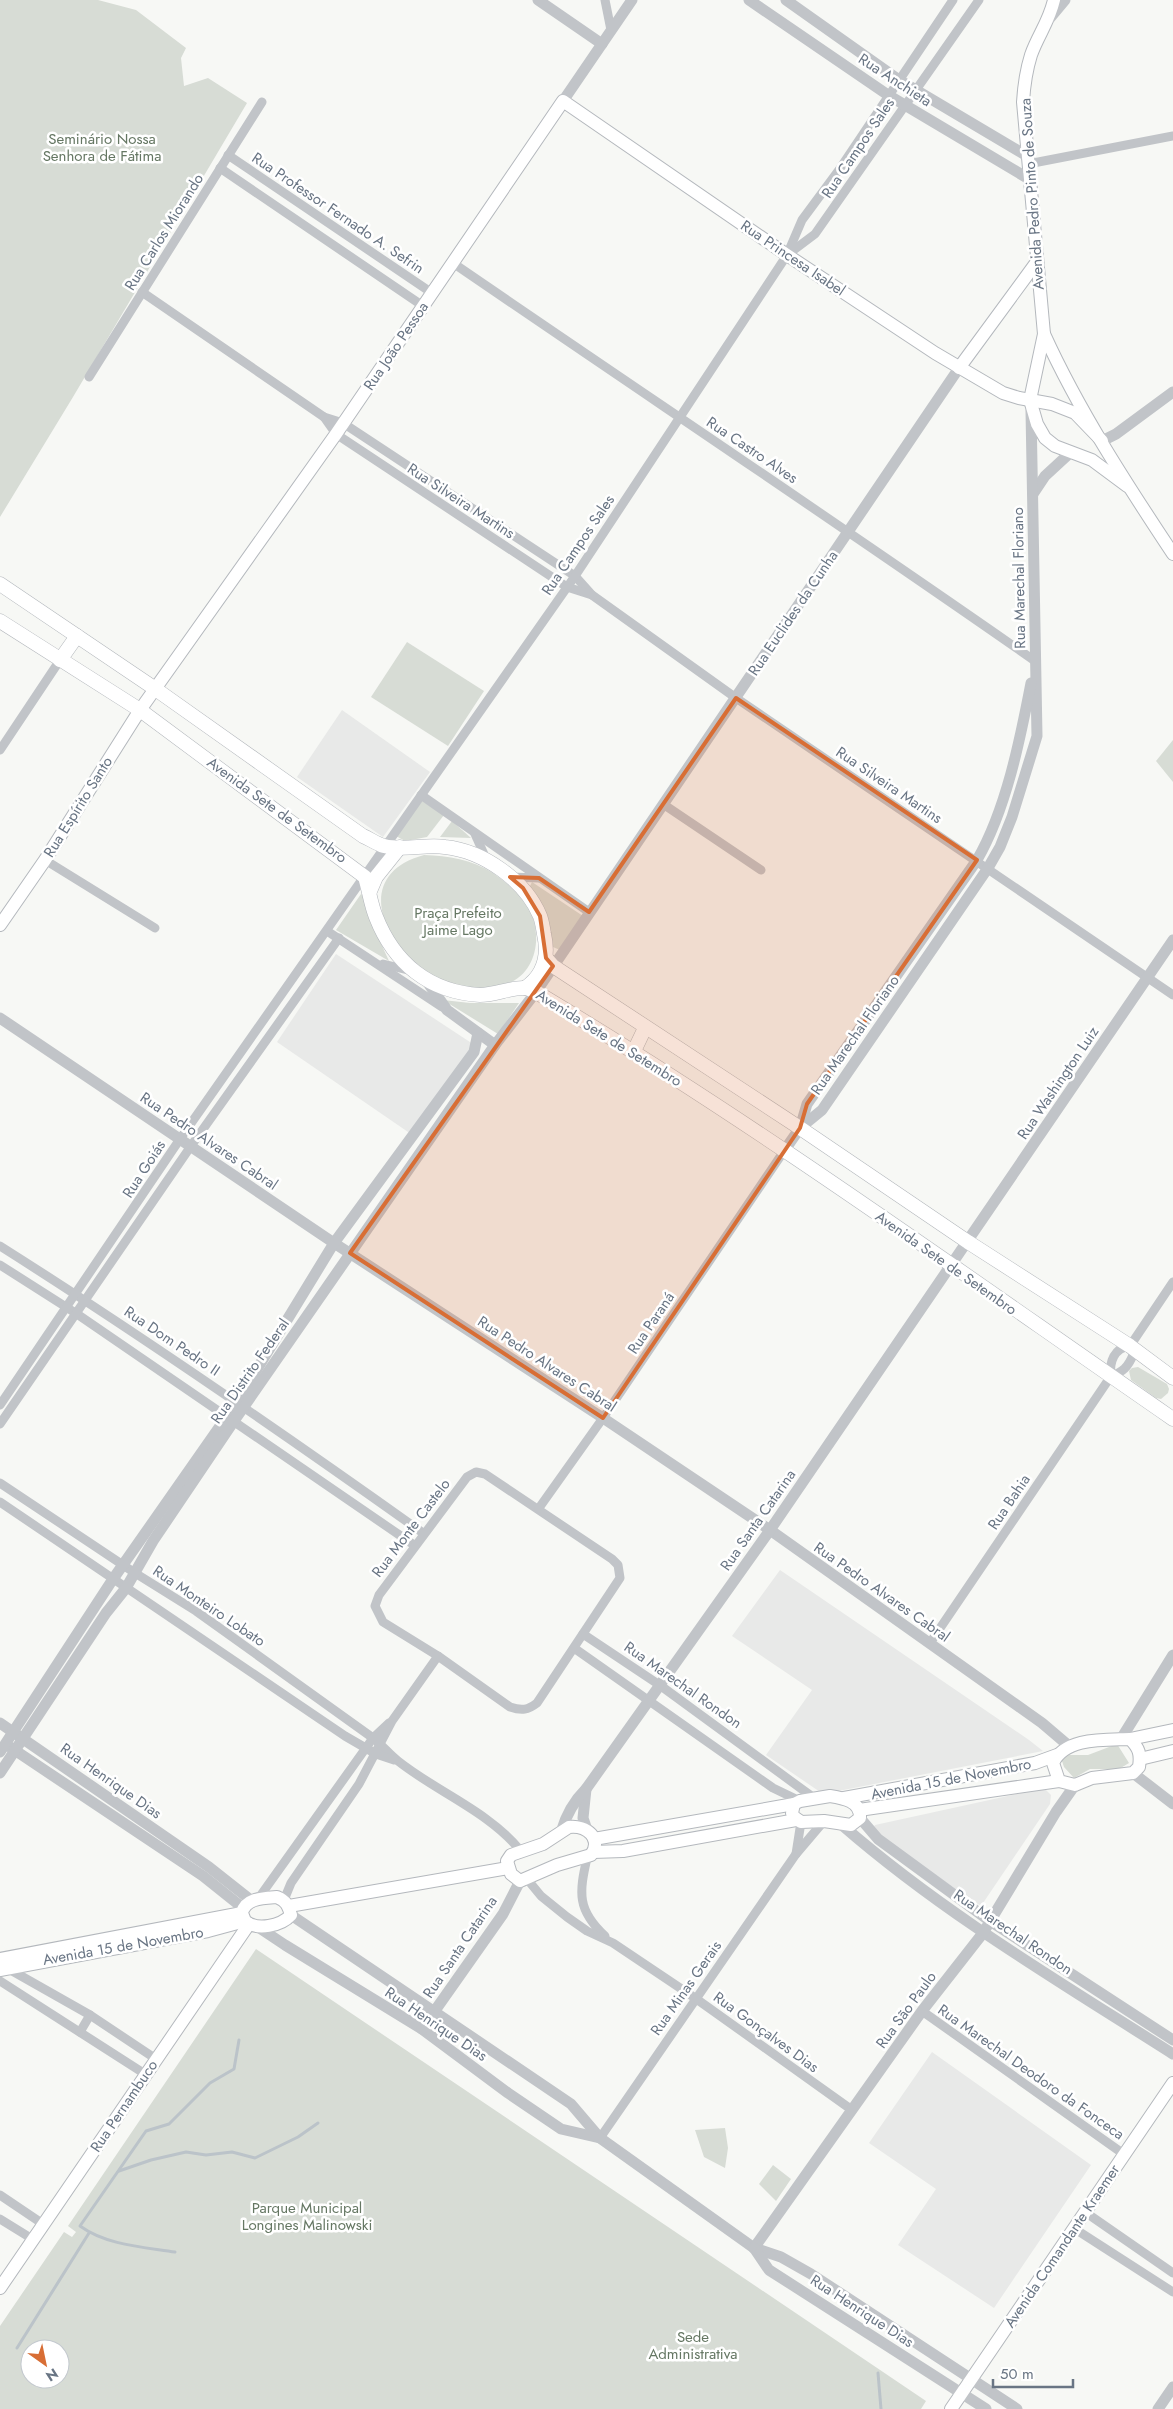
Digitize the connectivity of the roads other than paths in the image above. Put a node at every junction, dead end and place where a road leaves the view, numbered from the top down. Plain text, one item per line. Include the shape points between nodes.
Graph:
1 (538, 0) edge
2 (605, 0) edge
3 (632, 0) edge
4 (749, 0) edge
5 (953, 0) edge
6 (979, 0) edge
7 (1054, 0) edge
8 (1065, 0) edge
9 (789, 2) edge
10 (1050, 18) junction
11 (781, 22) junction
12 (611, 30) junction
13 (602, 44) junction
14 (899, 80) junction
15 (915, 89) junction
16 (888, 95) junction
17 (563, 101) junction
18 (262, 102) dead end
19 (903, 105) junction
20 (1173, 139) edge
21 (228, 155) junction
22 (1027, 160) junction
23 (220, 168) junction
24 (839, 170) junction
25 (853, 179) junction
26 (1029, 179) junction
27 (787, 255) junction
28 (454, 263) junction
29 (1036, 263) junction
30 (142, 292) junction
31 (432, 293) junction
32 (423, 306) junction
33 (1044, 334) junction
34 (959, 368) junction
35 (89, 377) dead end
36 (1173, 392) edge
37 (1030, 400) junction
38 (324, 417) junction
39 (680, 419) junction
40 (343, 423) junction
41 (336, 434) junction
42 (1102, 441) junction
43 (1071, 452) junction
44 (1127, 486) junction
45 (1033, 494) junction
46 (482, 515) junction
47 (475, 526) junction
48 (848, 530) junction
49 (1173, 554) edge
50 (575, 576) junction
51 (0, 584) edge
52 (567, 587) junction
53 (592, 595) junction
54 (0, 621) edge
55 (78, 636) junction
56 (60, 660) junction
57 (1035, 661) junction
58 (154, 688) junction
59 (736, 698) junction
60 (140, 710) junction
61 (0, 750) edge
62 (421, 795) junction
63 (663, 804) junction
64 (474, 832) junction
65 (385, 846) junction
66 (400, 847) junction
67 (45, 860) junction
68 (976, 860) junction
69 (488, 861) junction
70 (988, 868) junction
71 (761, 870) dead end
72 (365, 877) junction
73 (510, 877) junction
74 (539, 878) junction
75 (370, 891) junction
76 (589, 912) junction
77 (0, 925) edge
78 (155, 928) dead end
79 (327, 931) junction
80 (339, 938) junction
81 (1173, 940) edge
82 (550, 962) junction
83 (378, 963) junction
84 (420, 976) junction
85 (1148, 978) junction
86 (530, 990) junction
87 (1173, 995) edge
88 (447, 1010) junction
89 (0, 1018) edge
90 (645, 1028) junction
91 (256, 1033) junction
92 (478, 1038) junction
93 (266, 1040) junction
94 (495, 1045) junction
95 (634, 1051) junction
96 (800, 1128) junction
97 (180, 1139) junction
98 (191, 1146) junction
99 (784, 1151) junction
100 (124, 1225) junction
101 (133, 1231) junction
102 (968, 1242) junction
103 (334, 1244) junction
104 (0, 1246) edge
105 (350, 1254) junction
106 (0, 1265) edge
107 (951, 1266) junction
108 (1173, 1282) edge
109 (76, 1294) junction
110 (86, 1300) junction
111 (66, 1308) junction
112 (77, 1314) junction
113 (1130, 1346) junction
114 (1111, 1376) junction
115 (1173, 1378) edge
116 (9, 1393) junction
117 (18, 1399) junction
118 (241, 1404) junction
119 (0, 1405) edge
120 (603, 1418) junction
121 (231, 1419) junction
122 (1173, 1419) edge
123 (0, 1424) edge
124 (0, 1483) edge
125 (0, 1502) edge
126 (539, 1508) junction
127 (770, 1530) junction
128 (423, 1533) junction
129 (414, 1545) junction
130 (123, 1565) junction
131 (135, 1573) junction
132 (113, 1579) junction
133 (126, 1588) junction
134 (583, 1634) junction
135 (930, 1643) junction
136 (574, 1648) junction
137 (1173, 1655) edge
138 (438, 1656) junction
139 (661, 1686) junction
140 (650, 1701) junction
141 (700, 1715) junction
142 (392, 1721) junction
143 (0, 1723) edge
144 (690, 1729) junction
145 (1173, 1730) edge
146 (19, 1735) junction
147 (373, 1738) junction
148 (1126, 1739) junction
149 (382, 1744) junction
150 (1069, 1746) junction
151 (5, 1747) edge
152 (366, 1748) junction
153 (1173, 1750) edge
154 (376, 1754) junction
155 (1057, 1755) junction
156 (1140, 1759) junction
157 (397, 1761) junction
158 (1133, 1773) junction
159 (0, 1774) edge
160 (1059, 1781) junction
161 (1075, 1785) junction
162 (586, 1789) junction
163 (814, 1798) junction
164 (844, 1798) junction
165 (797, 1803) junction
166 (1173, 1804) edge
167 (860, 1814) junction
168 (799, 1821) junction
169 (824, 1821) junction
170 (842, 1825) junction
171 (646, 1829) junction
172 (561, 1832) junction
173 (590, 1834) junction
174 (649, 1847) junction
175 (520, 1850) junction
176 (796, 1854) junction
177 (590, 1855) junction
178 (508, 1868) junction
179 (524, 1880) junction
180 (288, 1907) junction
181 (250, 1913) junction
182 (990, 1921) junction
183 (983, 1932) junction
184 (613, 1943) junction
185 (2, 1965) edge
186 (0, 1981) edge
187 (695, 1998) junction
188 (922, 2011) junction
189 (434, 2012) junction
190 (90, 2015) junction
191 (422, 2030) junction
192 (80, 2032) junction
193 (1173, 2040) edge
194 (1173, 2054) edge
195 (156, 2059) junction
196 (145, 2074) junction
197 (1173, 2083) edge
198 (852, 2110) junction
199 (600, 2138) junction
200 (1125, 2155) junction
201 (0, 2196) edge
202 (1085, 2212) junction
203 (0, 2218) edge
204 (44, 2224) junction
205 (1074, 2229) junction
206 (34, 2240) junction
207 (754, 2248) junction
208 (1173, 2273) edge
209 (0, 2288) edge
210 (1173, 2292) edge
211 (971, 2379) junction
212 (1173, 2387) edge
213 (961, 2393) junction
214 (951, 2409) edge
215 (986, 2409) edge
216 (1017, 2409) edge
217 (1158, 2409) edge

1 - 13 street
2 - 12 street
3 - 12 street, Rua João Pessoa
4 - 11 street, Rua Anchieta
5 - 14 street, Rua Campos Sales
6 - 15 street, Rua Campos Sales
7 - 10 main road, Avenida Pedro Pinto de Souza
8 - 10 street
9 - 11 street
9 - 14 street, Rua Anchieta
10 - 22 main road, Avenida Pedro Pinto de Souza via 1032,54 1025,82 1023,102
11 - 16 street, Rua Anchieta
12 - 13 street, Rua João Pessoa
13 - 17 street, Rua João Pessoa
14 - 15 street, Rua Anchieta
14 - 16 street, Rua Campos Sales
15 - 19 street, Rua Campos Sales
15 - 22 street, Rua Anchieta
16 - 19 street, Rua Anchieta
16 - 24 street, Rua Campos Sales
17 - 27 main road, Rua Princesa Isabel
17 - 28 main road, Rua João Pessoa
18 - 21 street, Rua Carlos Miorando
19 - 25 street, Rua Campos Sales
19 - 26 street, Rua Anchieta
20 - 22 street
21 - 23 street, Rua Carlos Miorando
21 - 31 street, Rua Professor Fernado A. Sefrin
22 - 26 main road, Avenida Pedro Pinto de Souza
23 - 30 street, Rua Carlos Miorando
23 - 32 street, Rua Professor Fernado A. Sefrin
24 - 25 street
24 - 27 street, Rua Campos Sales via 802,220
25 - 27 street, Rua Campos Sales via 815,234
26 - 29 main road, Avenida Pedro Pinto de Souza
27 - 34 main road, Rua Princesa Isabel
27 - 39 street, Rua Campos Sales
28 - 31 main road, Rua João Pessoa
28 - 39 street, Rua Castro Alves
29 - 33 main road, Avenida Pedro Pinto de Souza
29 - 34 main road, Rua Euclides da Cunha
30 - 35 street, Rua Carlos Miorando
30 - 38 street, Rua Silveira Martins
31 - 32 main road, Rua João Pessoa
32 - 40 main road, Rua João Pessoa
33 - 37 main road, Avenida Pedro Pinto de Souza
33 - 42 main road, Avenida Pedro Pinto de Souza via 1064,378
34 - 37 main road, Rua Princesa Isabel via 1003,393
34 - 48 street, Rua Euclides da Cunha
36 - 42 street
37 - 42 main road, Rua Princesa Isabel via 1074,413
37 - 43 main road, Avenida Pedro Pinto de Souza via 1045,438
37 - 45 street, Rua Marechal Floriano
38 - 40 street, Rua Silveira Martins
38 - 41 street, Rua Silveira Martins
39 - 48 street, Rua Castro Alves
39 - 50 street, Rua Campos Sales
40 - 41 main road, Rua João Pessoa
40 - 46 street, Rua Silveira Martins
41 - 47 street, Rua Silveira Martins
41 - 58 main road, Rua João Pessoa
42 - 44 main road, Avenida Pedro Pinto de Souza
43 - 44 main road, Avenida Pedro Pinto de Souza via 1092,460
43 - 45 street, Rua Marechal Floriano via 1044,476
44 - 49 main road, Avenida Pedro Pinto de Souza
45 - 57 street, Rua Marechal Floriano
46 - 47 street
46 - 50 street, Rua Silveira Martins
47 - 52 street, Rua Silveira Martins
48 - 57 street, Rua Castro Alves
48 - 59 street, Rua Euclides da Cunha
50 - 52 street, Rua Campos Sales
50 - 53 street, Rua Silveira Martins
51 - 55 main road, Avenida Sete de Setembro
52 - 53 street, Rua Silveira Martins
52 - 62 street, Rua Campos Sales
53 - 59 street, Rua Silveira Martins
54 - 56 main road, Avenida Sete de Setembro
55 - 56 main road
55 - 58 main road, Avenida Sete de Setembro
56 - 60 main road, Avenida Sete de Setembro
56 - 61 street
57 - 68 street, Rua Marechal Floriano via 1021,733 992,835
57 - 70 street, Rua Marechal Floriano via 1037,736 1012,817
58 - 60 main road, Rua Espírito Santo
58 - 65 main road, Avenida Sete de Setembro via 363,836
59 - 63 street, Rua Euclides da Cunha
59 - 68 street, Rua Silveira Martins
60 - 67 main road, Rua Espírito Santo
60 - 72 main road, Avenida Sete de Setembro
62 - 64 street
62 - 65 street, Rua Campos Sales
63 - 71 street
63 - 76 street, Rua Euclides da Cunha
64 - 69 street
64 - 74 street
65 - 66 main road, Avenida Sete de Setembro
65 - 72 street, Rua Campos Sales
66 - 69 main road, Avenida Sete de Setembro via 444,846
66 - 75 main road via 376,877
67 - 77 main road, Rua Espírito Santo
67 - 78 street
68 - 70 street, Rua Silveira Martins
68 - 96 street, Rua Marechal Floriano via 807,1104
69 - 73 main road, Avenida Sete de Setembro
70 - 85 street, Rua Silveira Martins
70 - 96 street, Rua Marechal Floriano via 822,1110
72 - 75 main road, Avenida Sete de Setembro
72 - 79 street, Rua Goiás
73 - 74 street
73 - 82 main road, Avenida Sete de Setembro via 523,888 540,916
74 - 76 street
75 - 84 main road, Avenida Sete de Setembro via 383,934 404,964
76 - 82 street, Rua Euclides da Cunha
79 - 80 street
79 - 91 street, Rua Goiás
80 - 83 street
80 - 93 street, Rua Goiás
81 - 85 street, Rua Washington Luiz
82 - 86 main road
82 - 90 main road, Avenida Sete de Setembro
83 - 84 street
83 - 88 street
84 - 86 main road, Avenida Sete de Setembro via 480,995
84 - 88 street
85 - 87 street, Rua Silveira Martins
85 - 102 street, Rua Washington Luiz
86 - 94 street, Rua Distrito Federal
86 - 95 main road, Avenida Sete de Setembro
88 - 92 street
89 - 97 street, Rua Pedro Alvares Cabral
90 - 95 main road
90 - 96 main road, Avenida Sete de Setembro
91 - 93 street
91 - 97 street, Rua Goiás
92 - 94 street
92 - 103 street, Rua Distrito Federal via 474,1052
93 - 98 street, Rua Goiás
94 - 105 street, Rua Distrito Federal
95 - 99 main road, Avenida Sete de Setembro
96 - 99 street
96 - 102 main road, Avenida Sete de Setembro
97 - 98 street, Rua Pedro Alvares Cabral
97 - 100 street, Rua Goiás
98 - 101 street, Rua Goiás
98 - 103 street, Rua Pedro Alvares Cabral
99 - 107 main road, Avenida Sete de Setembro
99 - 120 street, Rua Paraná
100 - 101 street
100 - 109 street, Rua Goiás
101 - 110 street, Rua Goiás
102 - 107 street, Rua Washington Luiz
102 - 113 main road, Avenida Sete de Setembro
103 - 105 street, Rua Pedro Alvares Cabral
103 - 118 street, Rua Distrito Federal
104 - 109 street, Rua Dom Pedro II
105 - 118 street, Rua Distrito Federal
105 - 120 street, Rua Pedro Alvares Cabral
106 - 111 street, Rua Dom Pedro II
107 - 114 main road, Avenida Sete de Setembro
107 - 127 street, Rua Santa Catarina
108 - 113 street
109 - 110 street, Rua Dom Pedro II
109 - 111 street, Rua Goiás
110 - 112 street, Rua Goiás
110 - 118 street, Rua Dom Pedro II
111 - 112 street, Rua Dom Pedro II
111 - 116 street, Rua Goiás
112 - 117 street, Rua Goiás
112 - 121 street, Rua Dom Pedro II
113 - 114 street via 1116,1353 1111,1361
113 - 114 street via 1133,1355 1130,1362 1124,1371
113 - 115 main road, Avenida Sete de Setembro
114 - 122 main road, Avenida Sete de Setembro
114 - 135 street, Rua Bahia
116 - 117 street
116 - 119 street, Rua Goiás
117 - 123 street, Rua Goiás
118 - 121 street, Rua Distrito Federal
118 - 128 street, Rua Dom Pedro II
120 - 126 street, Rua Paraná
120 - 127 street, Rua Pedro Alvares Cabral
121 - 129 street, Rua Dom Pedro II
121 - 130 street, Rua Distrito Federal
121 - 131 street, Rua Distrito Federal
124 - 130 street, Rua Monteiro Lobato
125 - 132 street, Rua Monteiro Lobato
126 - 128 street, Rua Monte Castelo via 485,1474 476,1472 467,1477
126 - 134 street, Rua Monte Castelo via 612,1559 620,1572 620,1578
127 - 135 street, Rua Pedro Alvares Cabral
127 - 139 street, Rua Santa Catarina
128 - 129 street, Rua Monte Castelo
129 - 138 street, Rua Monte Castelo via 378,1595 375,1606 383,1622
130 - 131 street, Rua Monteiro Lobato
130 - 132 street, Rua Distrito Federal
131 - 133 street, Rua Distrito Federal
131 - 147 street, Rua Monteiro Lobato via 196,1611
132 - 133 street, Rua Monteiro Lobato
132 - 146 street, Rua Distrito Federal
133 - 146 street, Rua Distrito Federal
133 - 152 street, Rua Monteiro Lobato
134 - 136 street, Rua Monte Castelo
134 - 139 street, Rua Marechal Rondon
135 - 150 street, Rua Pedro Alvares Cabral
136 - 138 street, Rua Monte Castelo via 537,1702 530,1709 520,1711
136 - 140 street
137 - 148 street
138 - 142 street, Rua Pernambuco
139 - 140 street, Rua Santa Catarina
139 - 141 street, Rua Marechal Rondon
140 - 144 street
140 - 162 street, Rua Santa Catarina
141 - 144 street
141 - 163 street, Rua Marechal Rondon
142 - 147 street, Rua Pernambuco
142 - 149 street, Rua Pernambuco
143 - 146 street, Rua Henrique Dias
144 - 165 street
145 - 148 main road, Avenida 15 de Novembro
146 - 151 street, Rua Distrito Federal
146 - 181 street, Rua Henrique Dias via 209,1867
147 - 149 street, Rua Monteiro Lobato
147 - 152 street, Rua Pernambuco
148 - 150 main road, Avenida 15 de Novembro via 1097,1740
148 - 156 main road via 1139,1748
149 - 154 street, Rua Pernambuco
149 - 157 street, Rua Monteiro Lobato
150 - 155 main road, Avenida 15 de Novembro
151 - 159 street, Rua Distrito Federal
151 - 181 street, Rua Henrique Dias via 203,1876
152 - 154 street, Rua Monteiro Lobato
152 - 181 street, Rua Pernambuco
153 - 156 main road
154 - 157 street, Rua Monteiro Lobato
154 - 180 street, Rua Pernambuco via 291,1883
155 - 160 main road, Avenida 15 de Novembro via 1053,1763
155 - 164 main road, Avenida 15 de Novembro via 1035,1763
156 - 158 main road via 1139,1767
157 - 175 street, Rua Monteiro Lobato via 479,1815
158 - 161 main road via 1092,1778
158 - 166 street
160 - 161 main road, Avenida 15 de Novembro
160 - 167 main road, Avenida 15 de Novembro
161 - 182 street, Rua São Paulo
162 - 172 street, Rua Santa Catarina via 573,1803
162 - 173 street via 583,1818
163 - 164 main road, Avenida 15 de Novembro
163 - 165 main road, Avenida 15 de Novembro
164 - 167 main road, Avenida 15 de Novembro via 850,1800
165 - 168 main road via 792,1813
165 - 171 main road, Avenida 15 de Novembro
167 - 170 main road, Avenida 15 de Novembro via 851,1825
167 - 182 street, Rua Marechal Rondon via 878,1840
168 - 169 main road
168 - 174 main road
168 - 176 street, Rua Minas Gerais
169 - 170 main road
169 - 176 street, Rua Minas Gerais
170 - 183 street, Rua Marechal Rondon via 869,1849
171 - 173 main road, Avenida 15 de Novembro
171 - 174 main road
172 - 173 main road, Avenida 15 de Novembro via 574,1827
172 - 175 main road, Avenida 15 de Novembro via 543,1844
173 - 177 main road
174 - 177 main road
175 - 178 main road via 511,1855
176 - 187 street, Rua Minas Gerais
177 - 179 main road
177 - 184 street, Rua Gonçalves Dias via 582,1890 584,1911
178 - 179 main road via 511,1874
178 - 180 main road, Avenida 15 de Novembro
179 - 184 street, Rua Gonçalves Dias via 586,1931
179 - 189 street, Rua Santa Catarina via 504,1914
180 - 181 main road, Avenida 15 de Novembro via 276,1897
180 - 181 main road, Avenida 15 de Novembro via 280,1922
180 - 189 street, Rua Henrique Dias
181 - 185 main road, Avenida 15 de Novembro
181 - 191 street, Rua Henrique Dias via 285,1945
181 - 195 main road, Rua Pernambuco
182 - 183 street, Rua São Paulo
182 - 193 street, Rua Marechal Rondon
183 - 188 street, Rua São Paulo
183 - 194 street, Rua Marechal Rondon
184 - 187 street, Rua Gonçalves Dias
185 - 190 street
186 - 192 street
187 - 198 street, Rua Gonçalves Dias
187 - 199 street, Rua Minas Gerais
188 - 198 street, Rua São Paulo
188 - 200 street, Rua Marechal Deodoro da Fonceca
189 - 191 street, Rua Santa Catarina
189 - 199 street, Rua Henrique Dias via 570,2104
190 - 192 street
190 - 195 street
191 - 199 street, Rua Henrique Dias via 562,2129
192 - 196 street
195 - 196 main road, Rua Pernambuco
196 - 204 main road, Rua Pernambuco
197 - 200 main road, Avenida Comandante Kraemer
198 - 207 street, Rua São Paulo
199 - 207 street, Rua Henrique Dias
200 - 202 main road, Avenida Comandante Kraemer
201 - 204 street
202 - 205 main road, Avenida Comandante Kraemer
202 - 208 street
203 - 206 street
204 - 206 main road, Rua Pernambuco
205 - 210 street
205 - 211 main road, Avenida Comandante Kraemer
206 - 209 main road, Rua Pernambuco
207 - 211 street, Rua Henrique Dias via 781,2257 811,2274
207 - 213 street, Rua Henrique Dias via 769,2270
211 - 213 main road, Avenida Comandante Kraemer
211 - 216 street, Rua Henrique Dias
212 - 217 street
213 - 214 main road, Avenida Comandante Kraemer
213 - 215 street, Rua Henrique Dias

